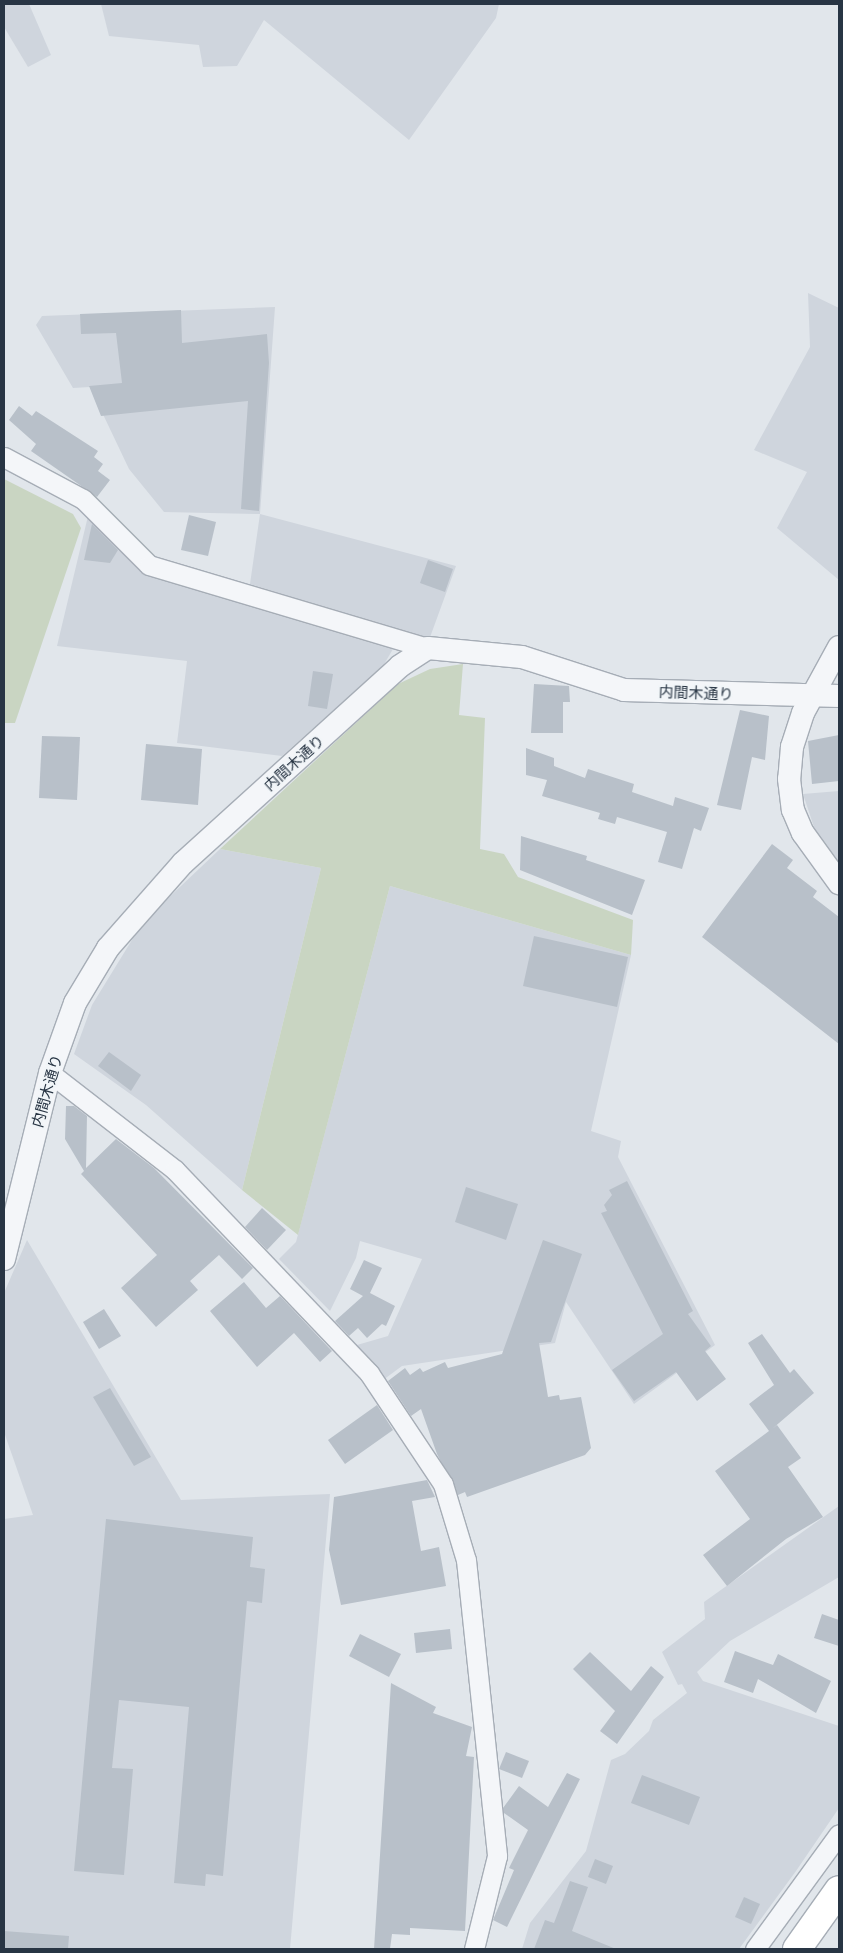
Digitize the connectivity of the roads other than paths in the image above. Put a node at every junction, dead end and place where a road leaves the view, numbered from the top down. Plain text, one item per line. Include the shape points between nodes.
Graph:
1 (4, 457) edge
2 (839, 647) edge
3 (428, 648) junction
4 (839, 696) edge
5 (809, 697) junction
6 (839, 884) edge
7 (50, 1073) junction
8 (4, 1259) edge
9 (839, 1834) edge
10 (839, 1890) edge
11 (474, 1949) edge
12 (755, 1949) edge
13 (797, 1949) edge

1 - 3 street via 83,499 149,565
2 - 5 street
3 - 5 street, 内間木通り via 522,657 624,690
3 - 7 street, 内間木通り via 400,666 177,870 108,948 75,1003
4 - 5 street, 内間木通り
5 - 6 street via 792,747 791,800 803,834
7 - 8 street, 内間木通り
7 - 11 street via 175,1170 370,1373 443,1484 466,1560 497,1856
9 - 12 street
10 - 13 highway

